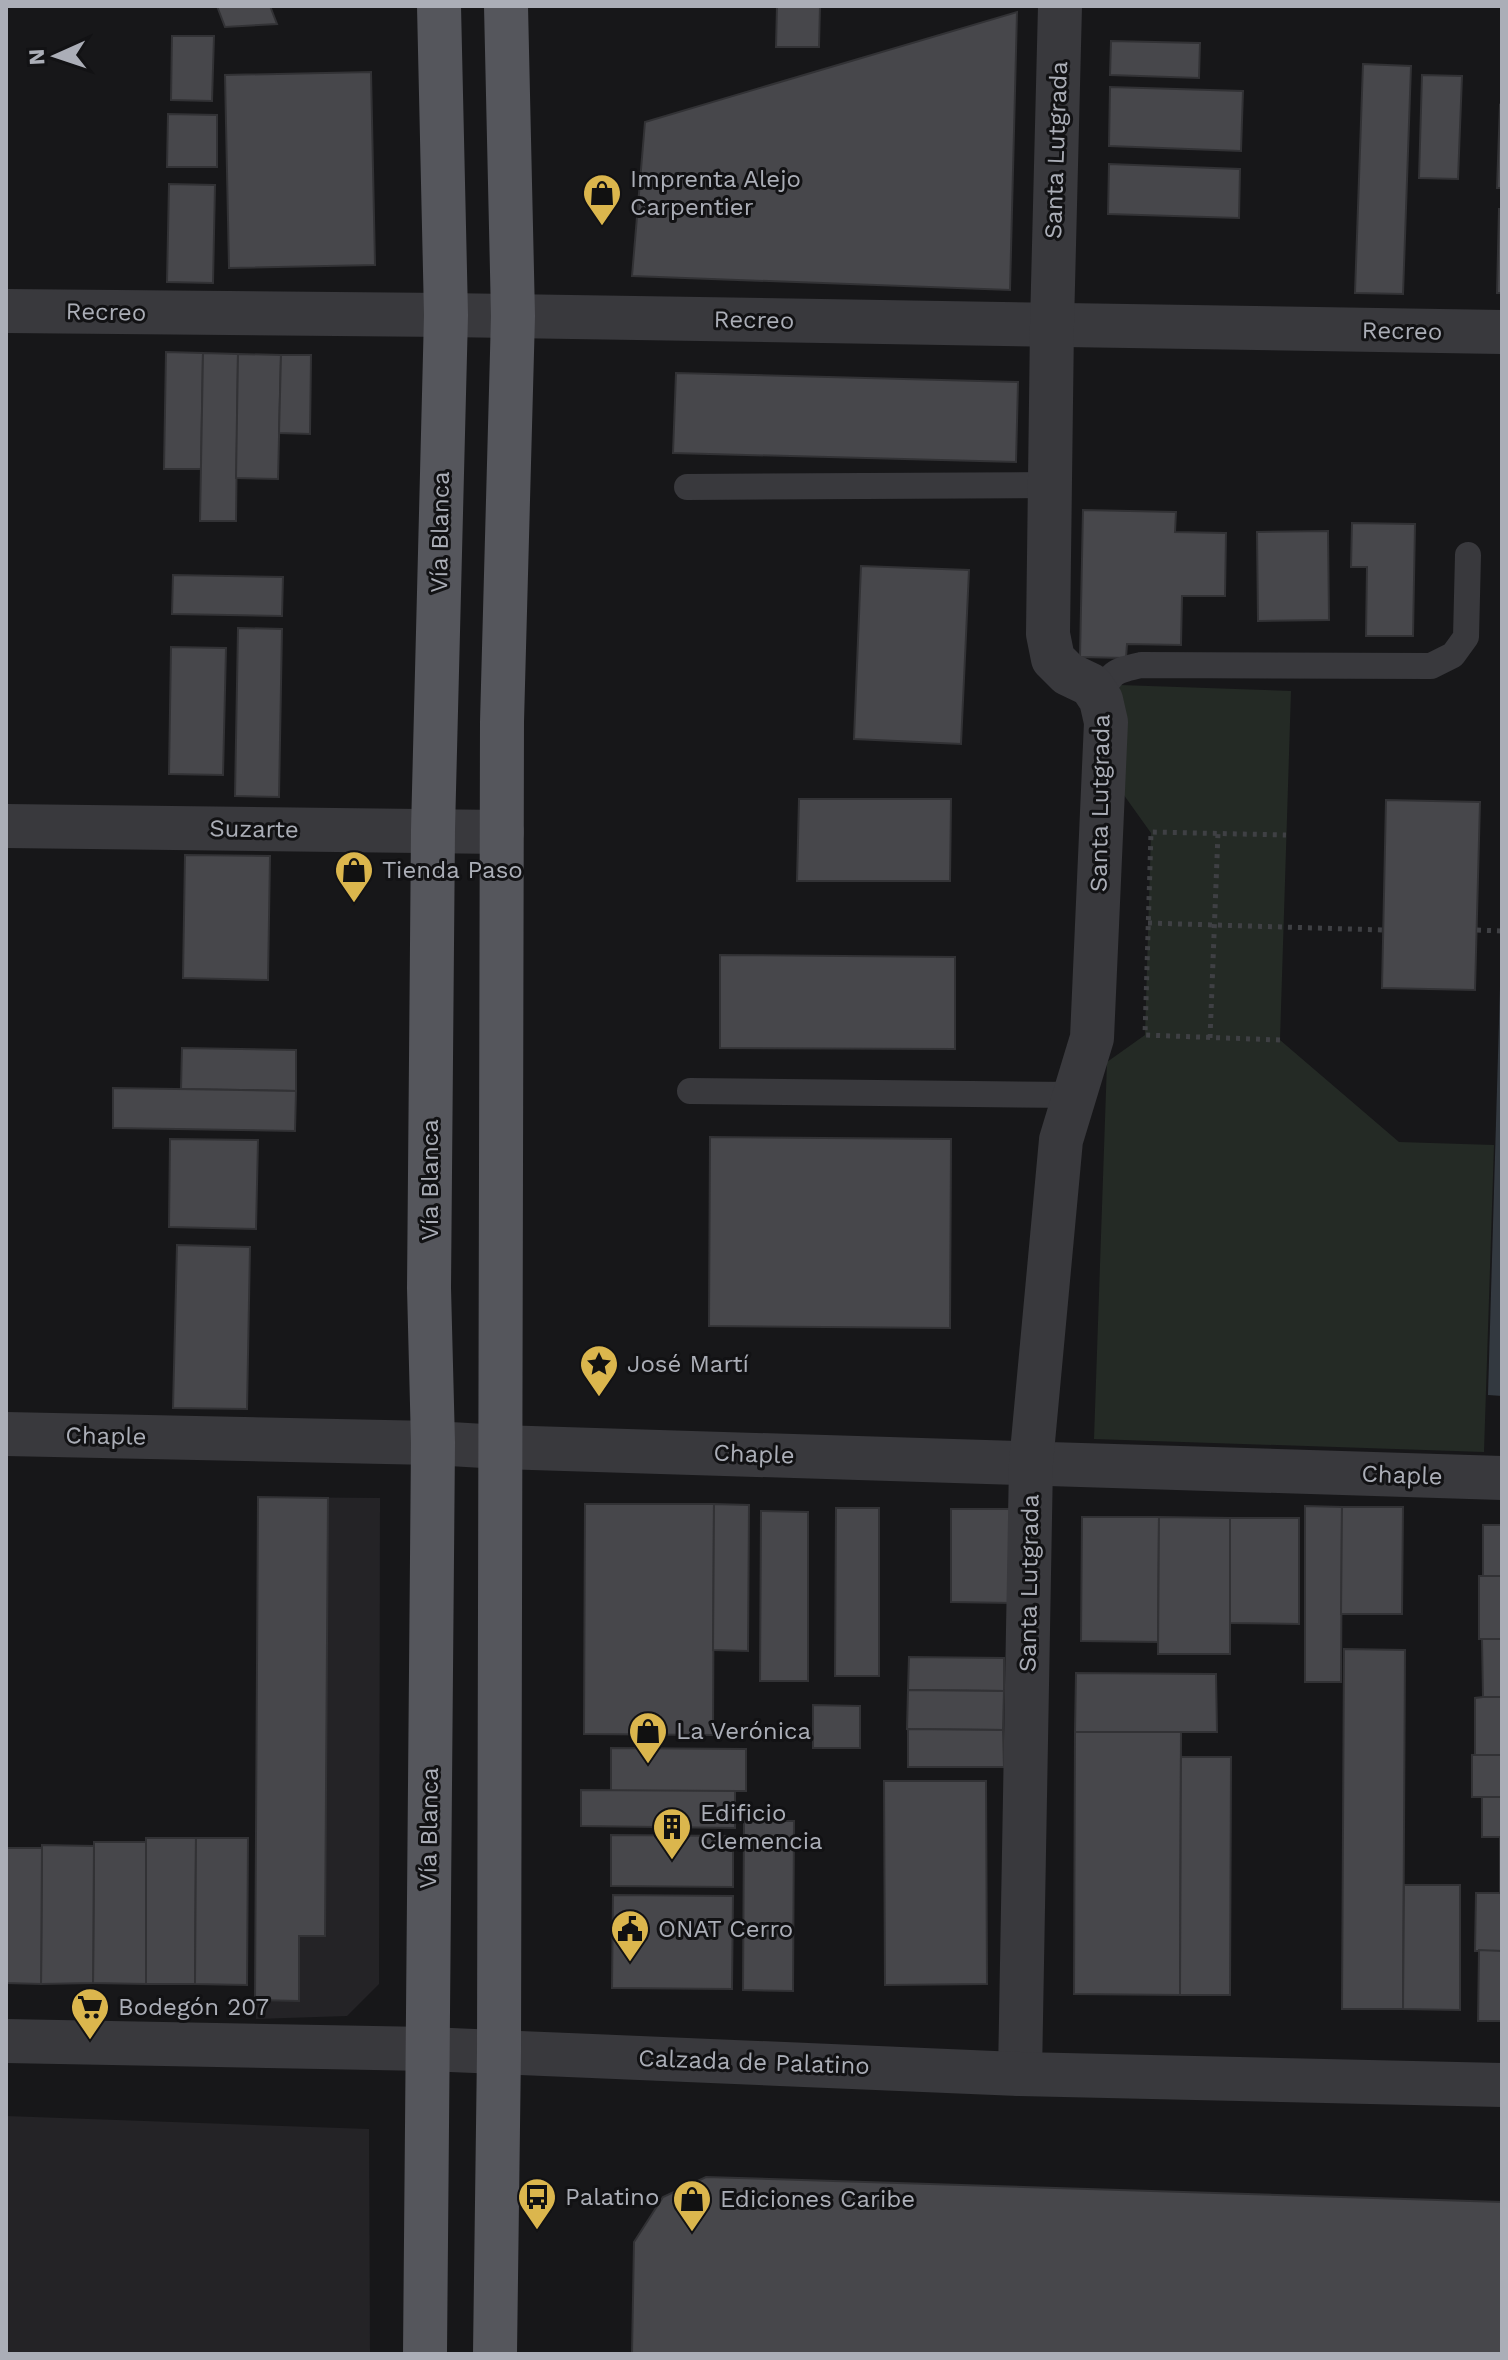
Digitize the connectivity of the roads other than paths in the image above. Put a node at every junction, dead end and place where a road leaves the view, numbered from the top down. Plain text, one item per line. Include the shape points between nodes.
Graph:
1 (439, 6) edge
2 (506, 6) edge
3 (1060, 6) edge
4 (6, 311) edge
5 (446, 315) junction
6 (513, 316) junction
7 (1052, 325) junction
8 (1502, 332) edge
9 (1049, 485) junction
10 (687, 487) dead end
11 (1468, 555) dead end
12 (1101, 700) junction
13 (6, 826) edge
14 (433, 830) junction
15 (502, 832) junction
16 (690, 1091) dead end
17 (1074, 1095) junction
18 (6, 1434) edge
19 (433, 1443) junction
20 (501, 1447) junction
21 (1031, 1463) junction
22 (1502, 1478) edge
23 (6, 2041) edge
24 (427, 2049) junction
25 (499, 2051) junction
26 (1020, 2074) junction
27 (1502, 2085) edge
28 (425, 2354) edge
29 (495, 2354) edge

1 - 5 main road, Vía Blanca
2 - 6 main road
3 - 7 street, Santa Lutgrada
4 - 5 street, Recreo
5 - 6 street, Recreo
5 - 14 main road, Vía Blanca
6 - 7 street, Recreo
6 - 15 main road
7 - 8 street, Recreo
7 - 9 street, Santa Lutgrada
9 - 10 lane
9 - 12 street, Santa Lutgrada via 1048,634 1053,659 1091,685
11 - 12 lane via 1466,637 1453,655 1431,666 1141,665 1107,679
12 - 17 street, Santa Lutgrada via 1106,722 1092,1038
13 - 14 street, Suzarte
14 - 15 street, Suzarte
14 - 19 main road, Vía Blanca
15 - 20 main road
16 - 17 lane
17 - 21 street, Santa Lutgrada via 1061,1140
18 - 19 street, Chaple
19 - 20 street, Chaple
19 - 24 main road, Vía Blanca
20 - 21 street, Chaple
20 - 25 main road
21 - 22 street, Chaple
21 - 26 street, Santa Lutgrada
23 - 24 street, Calzada de Palatino
24 - 25 street, Calzada de Palatino
24 - 28 main road, Vía Blanca
25 - 26 street, Calzada de Palatino
25 - 29 main road
26 - 27 street, Calzada de Palatino

